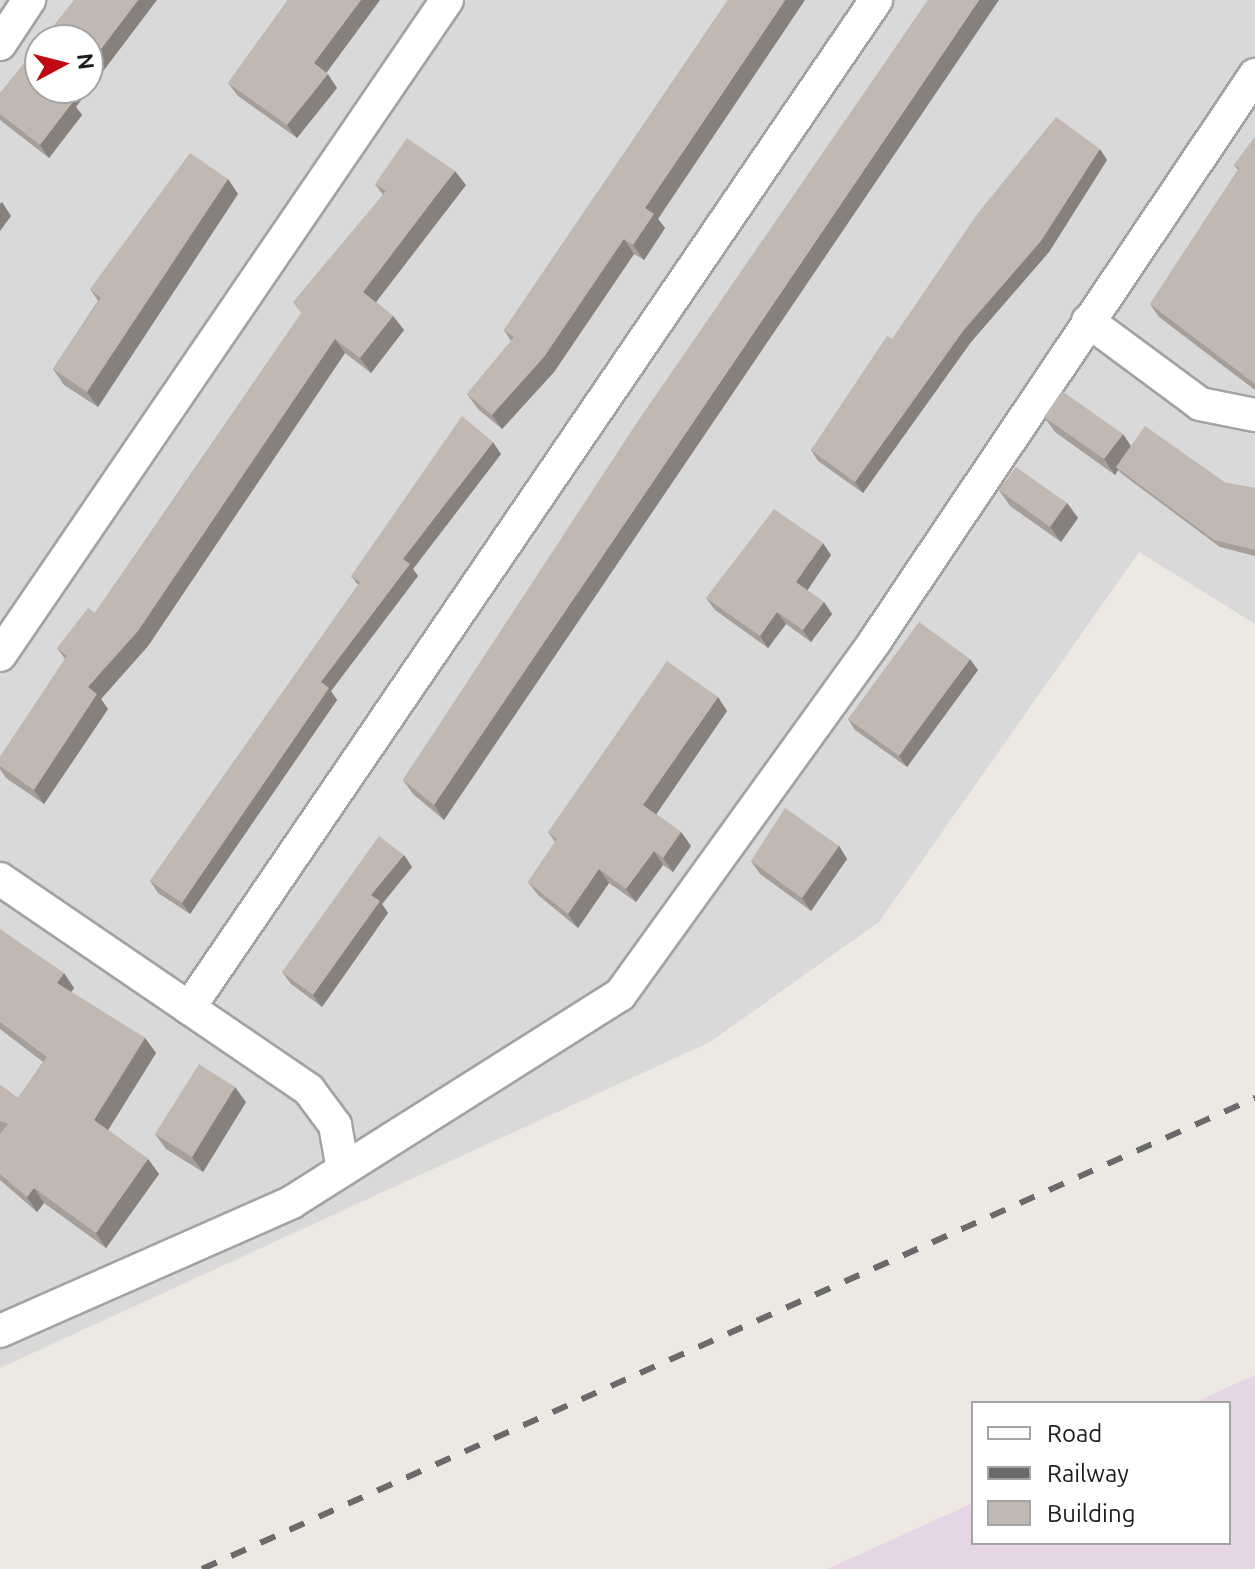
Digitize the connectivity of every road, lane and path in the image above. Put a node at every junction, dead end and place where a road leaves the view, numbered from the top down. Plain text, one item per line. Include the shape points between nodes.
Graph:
1 (29, 0) edge
2 (447, 0) edge
3 (876, 0) edge
4 (0, 44) edge
5 (1255, 75) edge
6 (1088, 321) junction
7 (1255, 415) edge
8 (0, 655) edge
9 (0, 879) edge
10 (189, 1008) junction
11 (343, 1169) junction
12 (0, 1331) edge

1 - 4 street
2 - 8 street
3 - 10 street
5 - 6 street
6 - 7 street via 1200,404
6 - 11 street via 875,641 620,995
9 - 10 street
10 - 11 street via 309,1090 335,1125
11 - 12 street via 292,1202

